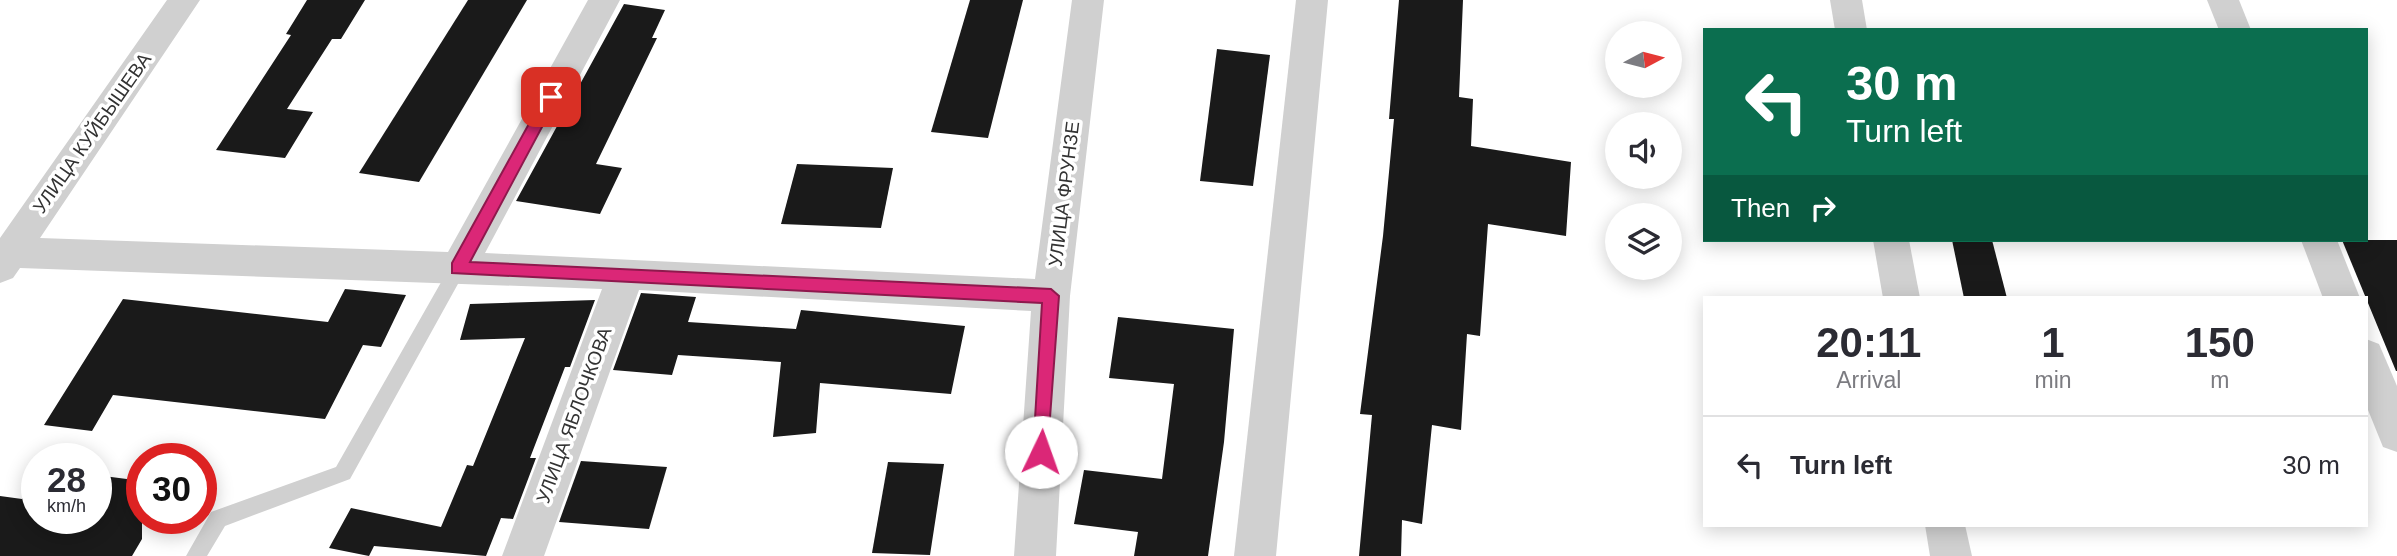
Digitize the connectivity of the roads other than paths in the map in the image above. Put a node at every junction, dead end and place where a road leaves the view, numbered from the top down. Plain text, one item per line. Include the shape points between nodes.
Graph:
1 (184, 0) edge
2 (604, 0) edge
3 (1088, 0) edge
4 (1312, 0) edge
5 (1846, 0) edge
6 (2223, 0) edge
7 (1851, 28) edge
8 (2234, 28) edge
9 (1891, 242) edge
10 (2320, 242) edge
11 (5, 260) edge
12 (458, 268) junction
13 (626, 274) junction
14 (1051, 296) junction
15 (1902, 296) edge
16 (2341, 296) edge
17 (2368, 361) edge
18 (2397, 434) edge
19 (1945, 527) edge
20 (196, 556) edge
21 (523, 556) edge
22 (1035, 556) edge
23 (1255, 556) edge
24 (1951, 556) edge

1 - 11 street, УЛИЦА КУЙБЫШЕВА
2 - 12 street
3 - 14 street, УЛИЦА ФРУНЗЕ
4 - 23 street
5 - 7 street
6 - 8 street
9 - 15 street
10 - 16 street
11 - 12 street
12 - 13 street
12 - 20 lane via 342,473 218,519
13 - 14 street
13 - 21 street, УЛИЦА ЯБЛОЧКОВА
14 - 22 street, УЛИЦА ФРУНЗЕ
17 - 18 street
19 - 24 street

